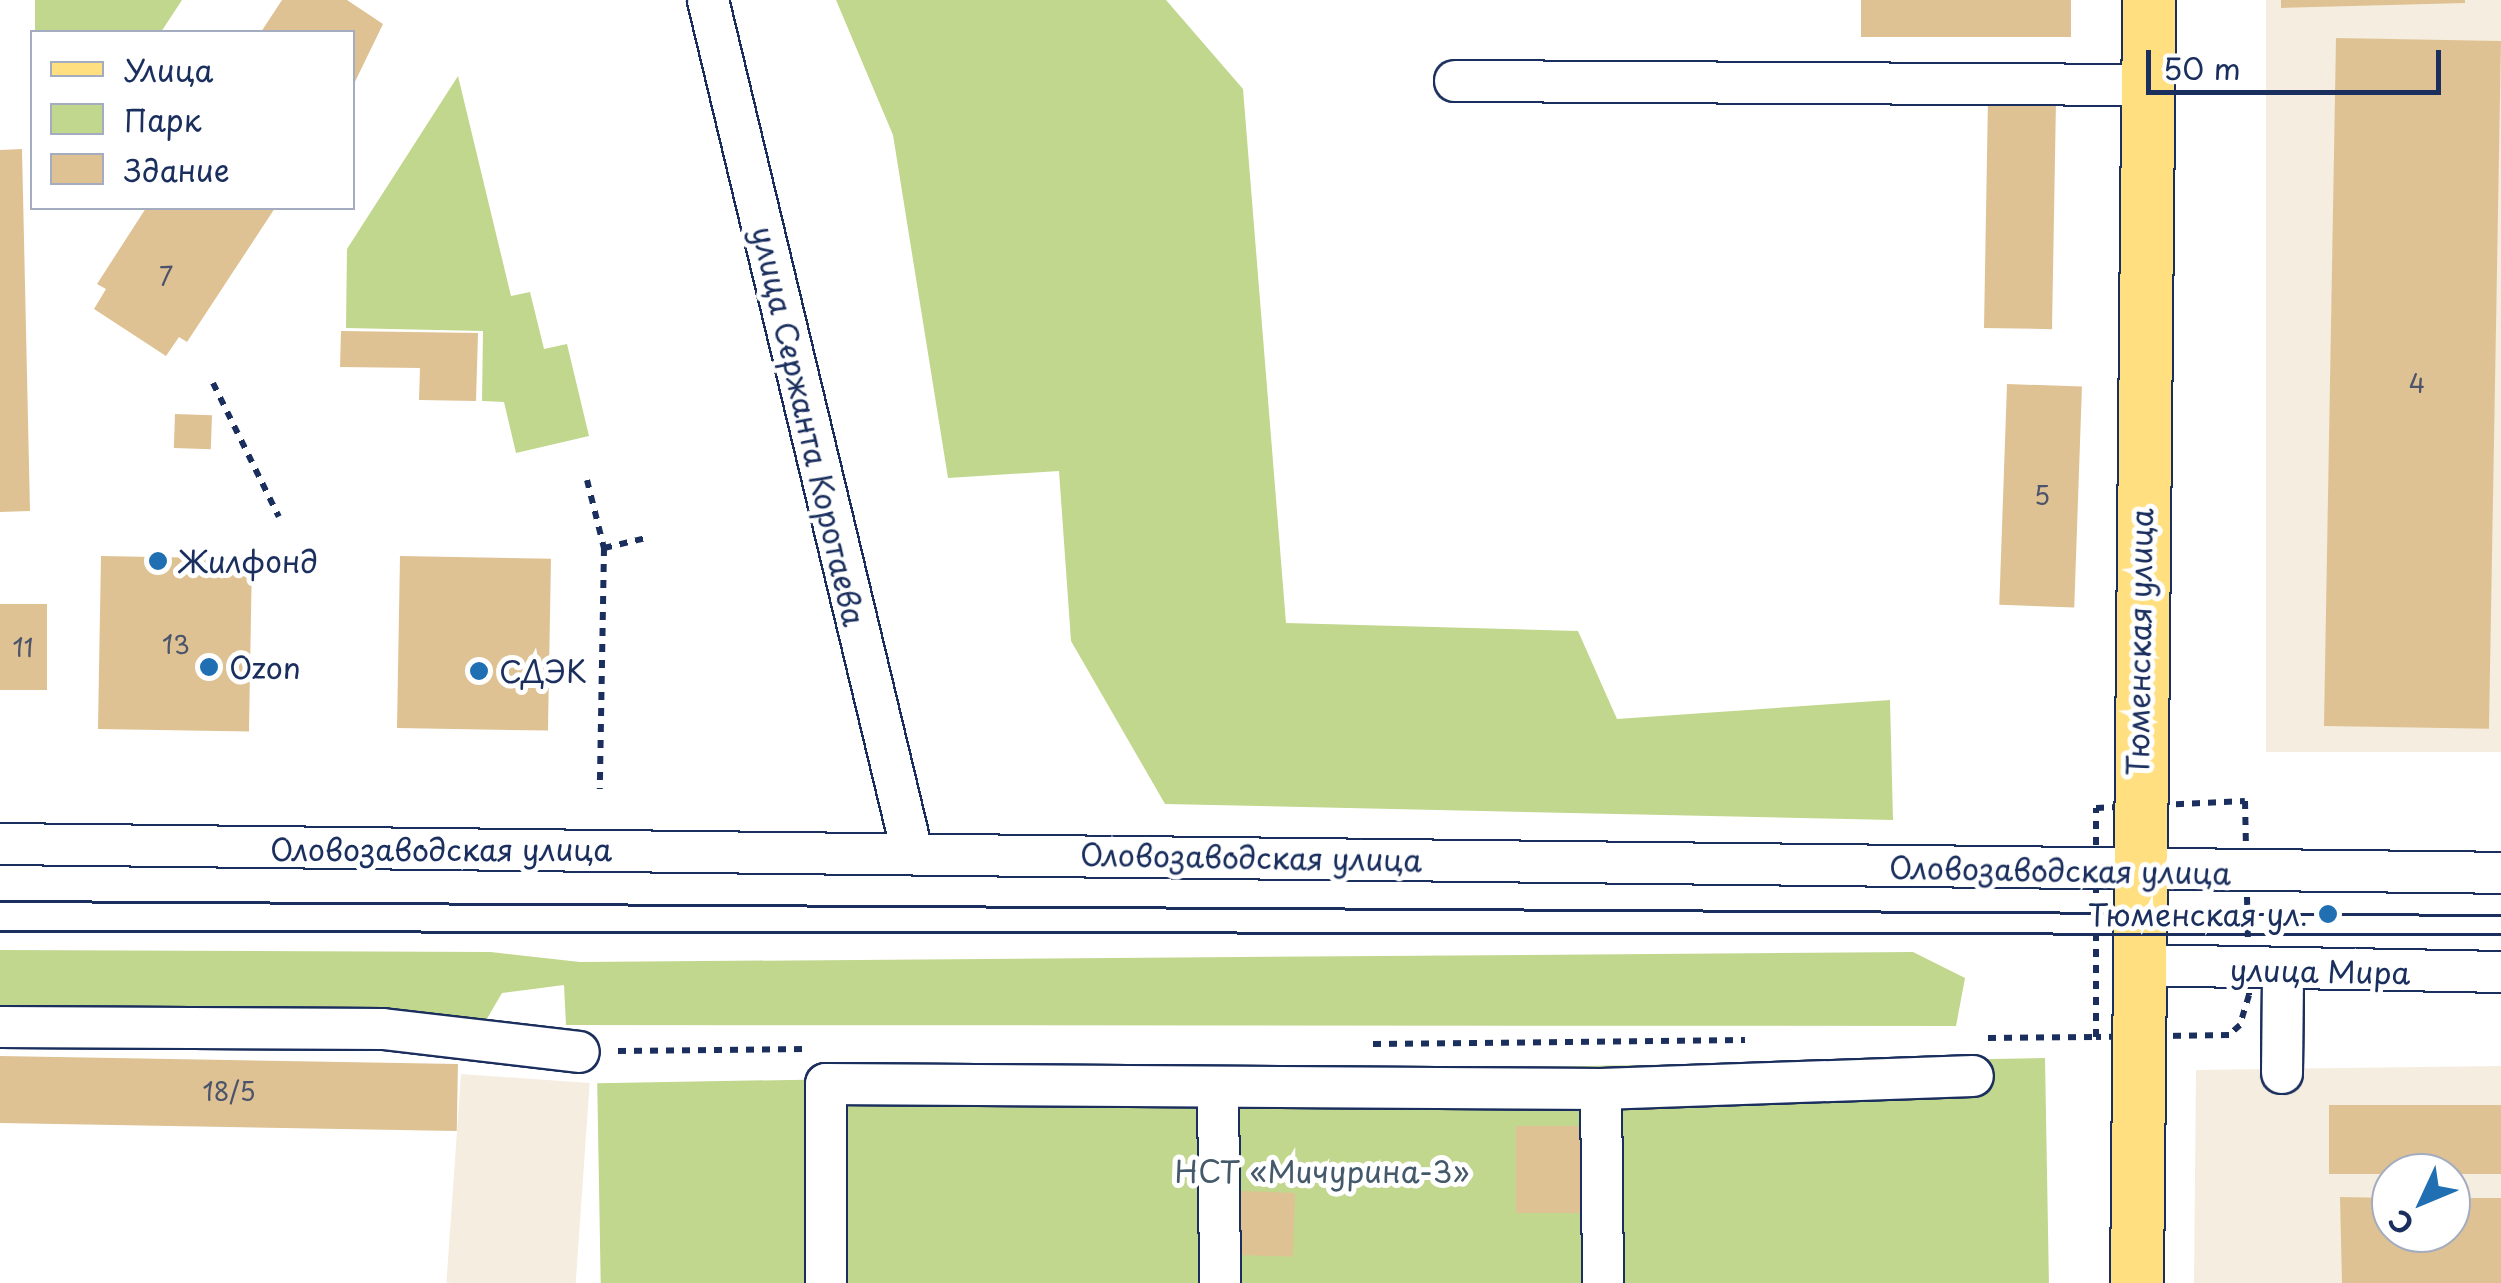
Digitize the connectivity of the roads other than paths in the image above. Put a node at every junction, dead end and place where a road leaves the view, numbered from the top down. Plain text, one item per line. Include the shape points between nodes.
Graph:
1 (708, 0) edge
2 (2148, 0) edge
3 (1455, 81) dead end
4 (2148, 85) junction
5 (0, 844) edge
6 (912, 852) junction
7 (2136, 871) junction
8 (2501, 873) edge
9 (2138, 965) junction
10 (2501, 972) edge
11 (2283, 973) junction
12 (0, 1027) edge
13 (579, 1052) dead end
14 (2282, 1073) dead end
15 (1973, 1076) dead end
16 (1218, 1088) junction
17 (1601, 1089) junction
18 (826, 1283) edge
19 (1220, 1283) edge
20 (1603, 1283) edge
21 (2137, 1283) edge

1 - 6 street, улица Сержанта Коротаева
2 - 4 main road, Тюменская улица
3 - 4 street
4 - 7 main road, Тюменская улица
5 - 6 street, Оловозаводская улица
6 - 7 street, Оловозаводская улица
7 - 8 street, Оловозаводская улица
7 - 9 main road, Тюменская улица
9 - 11 street, улица Мира
9 - 21 main road, Тюменская улица
10 - 11 street, улица Мира
11 - 14 street
12 - 13 street via 383,1029
15 - 17 street
16 - 17 street
16 - 18 street via 826,1084
16 - 19 street
17 - 20 street

